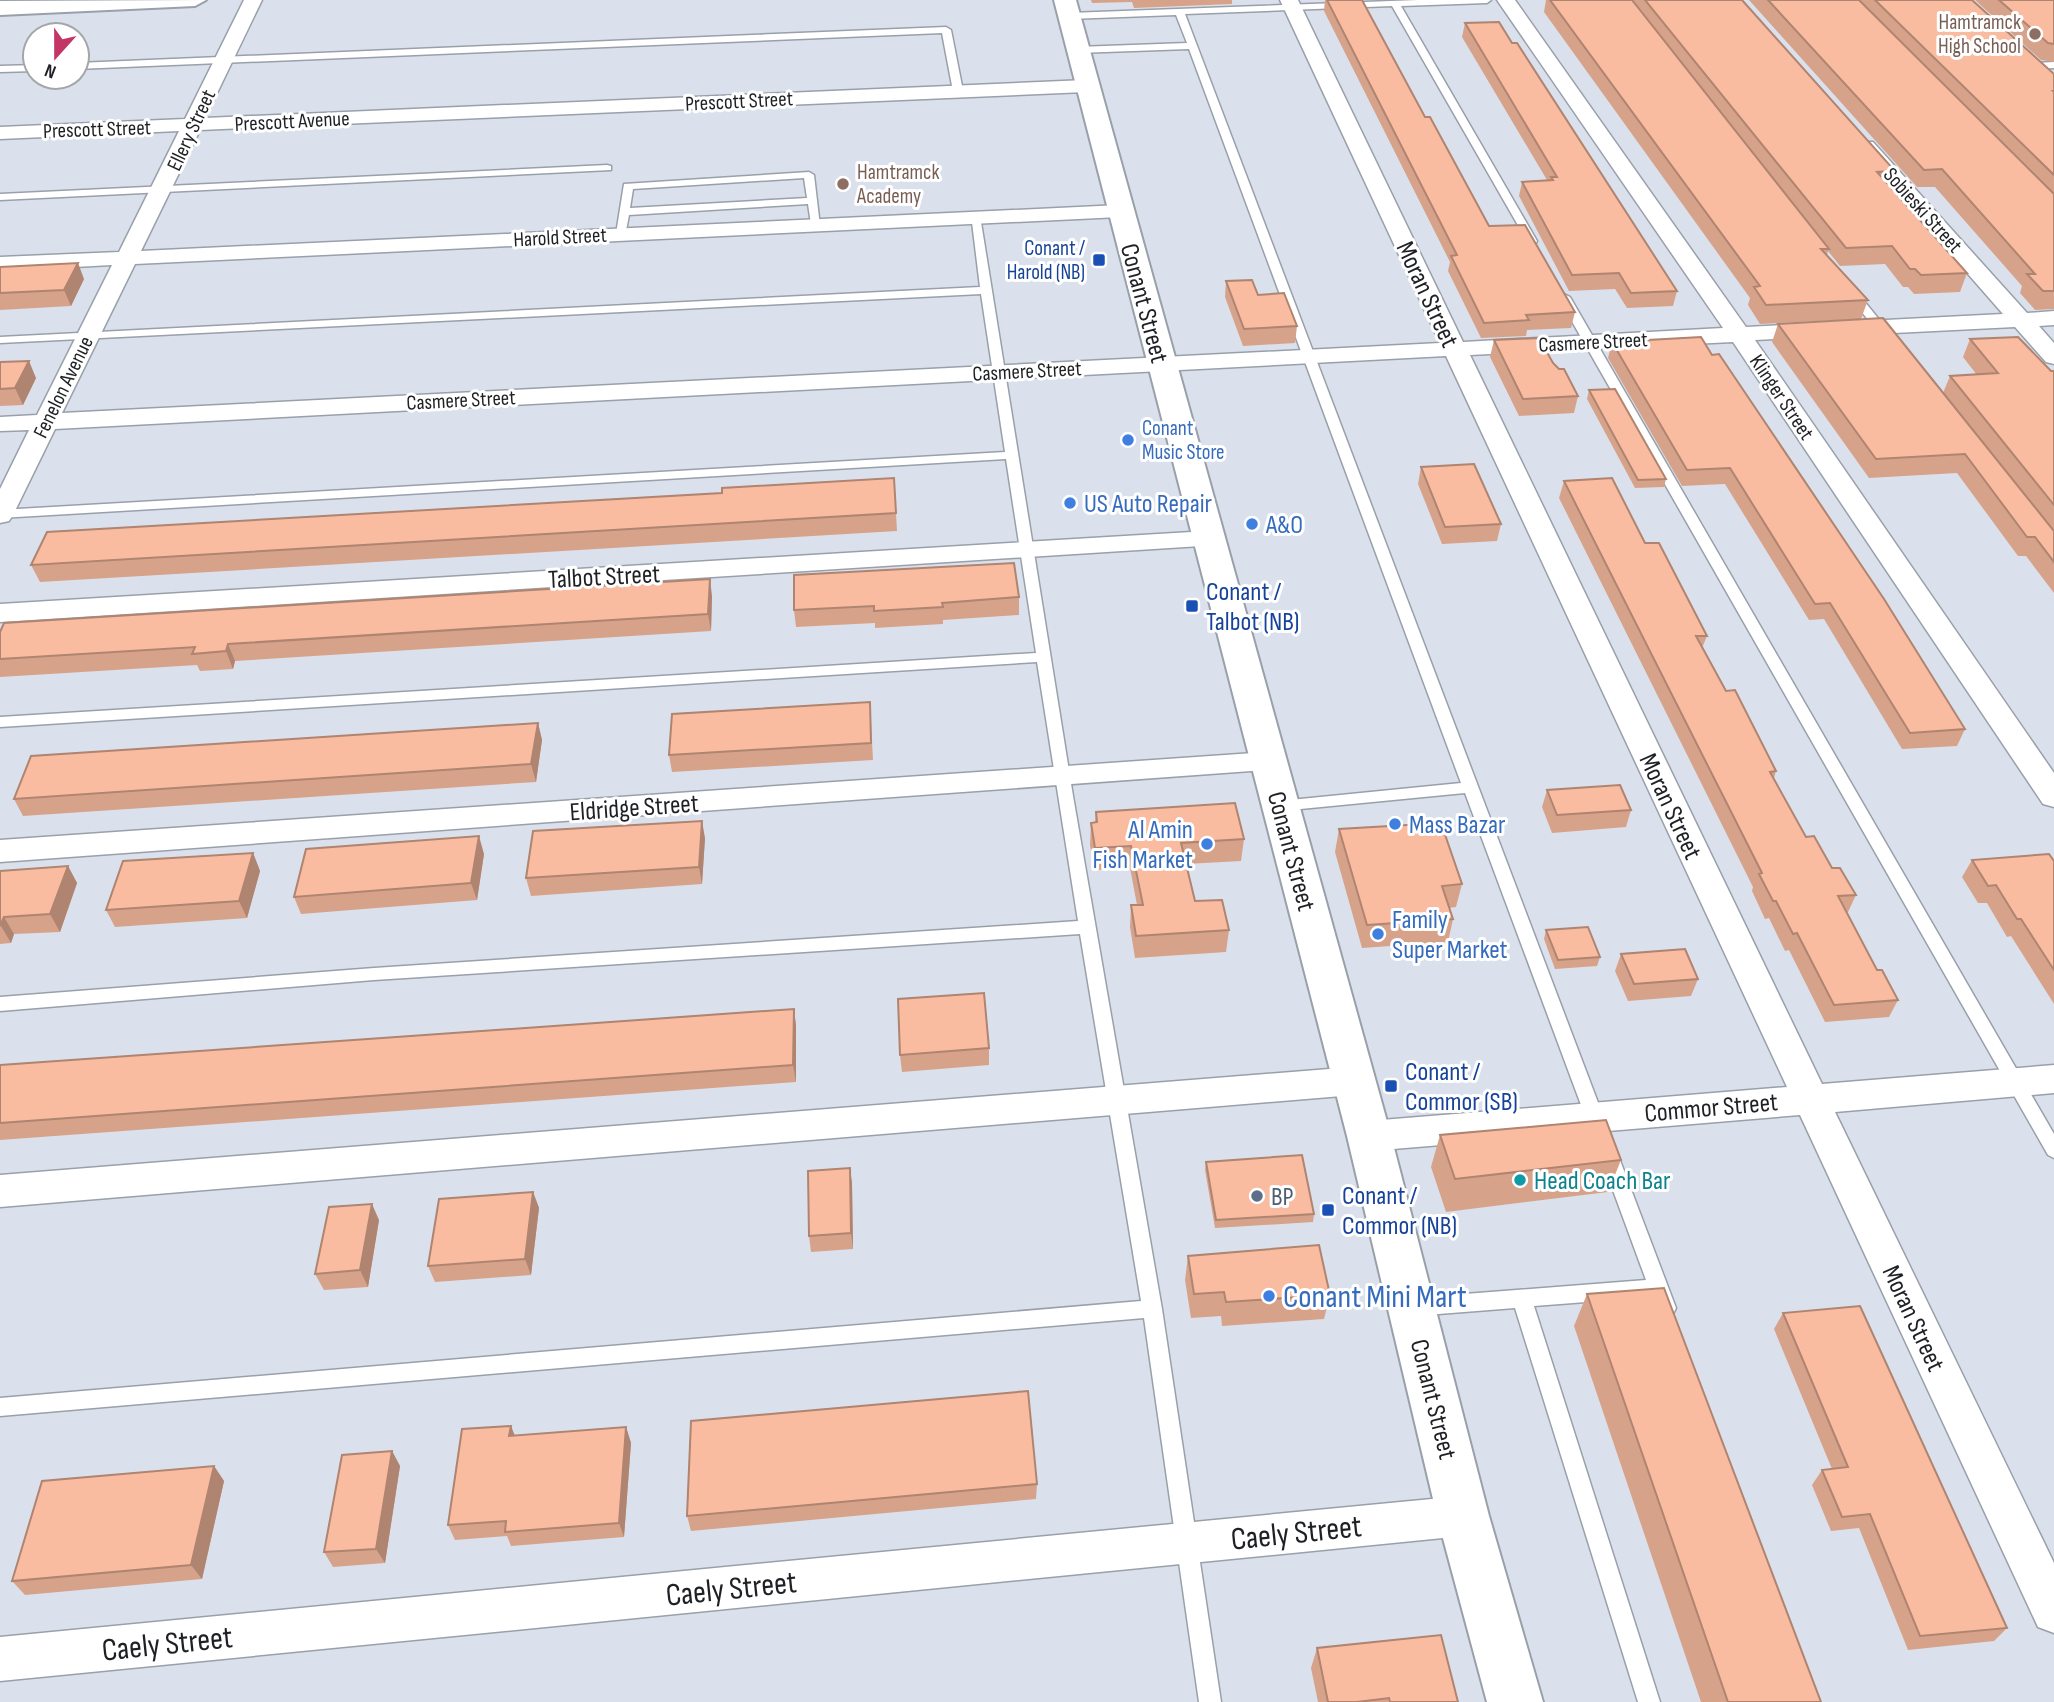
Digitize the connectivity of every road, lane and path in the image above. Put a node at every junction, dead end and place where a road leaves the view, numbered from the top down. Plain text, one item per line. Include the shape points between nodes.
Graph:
1 (195, 0) edge
2 (253, 0) edge
3 (1487, 0) edge
4 (1506, 0) edge
5 (1291, 4) edge
6 (1395, 4) junction
7 (1250, 5) edge
8 (0, 8) edge
9 (1180, 12) junction
10 (1074, 38) edge
11 (1193, 46) junction
12 (224, 61) junction
13 (2028, 62) joint
14 (2054, 65) edge
15 (91, 66) edge
16 (21, 68) edge
17 (0, 69) edge
18 (2054, 85) edge
19 (958, 91) junction
20 (391, 116) joint
21 (193, 125) junction
22 (0, 133) edge
23 (1855, 134) edge
24 (607, 168) dead end
25 (162, 190) junction
26 (0, 197) edge
27 (813, 201) junction
28 (1120, 211) junction
29 (624, 212) junction
30 (975, 215) junction
31 (816, 224) junction
32 (621, 234) junction
33 (1535, 246) edge
34 (125, 258) junction
35 (0, 264) edge
36 (1556, 282) edge
37 (1844, 283) edge
38 (986, 290) junction
39 (2054, 318) edge
40 (2021, 320) junction
41 (1880, 327) junction
42 (1739, 334) junction
43 (87, 336) junction
44 (0, 340) edge
45 (1591, 342) junction
46 (1453, 349) junction
47 (1898, 351) edge
48 (1309, 356) junction
49 (2054, 357) edge
50 (1161, 363) junction
51 (999, 372) junction
52 (46, 422) junction
53 (0, 424) edge
54 (1011, 455) junction
55 (0, 514) edge
56 (1208, 540) junction
57 (1028, 550) junction
58 (0, 613) edge
59 (1043, 657) junction
60 (0, 722) edge
61 (1268, 762) junction
62 (1062, 777) junction
63 (1471, 787) junction
64 (2054, 796) edge
65 (1280, 806) junction
66 (0, 851) edge
67 (1087, 927) junction
68 (0, 1004) edge
69 (2054, 1079) edge
70 (1354, 1082) junction
71 (2014, 1082) junction
72 (1810, 1098) junction
73 (1118, 1100) junction
74 (1595, 1117) junction
75 (1369, 1136) junction
76 (2054, 1150) edge
77 (0, 1191) edge
78 (1658, 1288) junction
79 (1522, 1299) junction
80 (1411, 1307) junction
81 (1152, 1309) junction
82 (1673, 1327) edge
83 (0, 1407) edge
84 (1462, 1516) junction
85 (1185, 1544) junction
86 (2054, 1611) edge
87 (0, 1659) edge
88 (1210, 1702) edge
89 (1515, 1702) edge
90 (1649, 1702) edge

1 - 8 main road
2 - 12 street, Ellery Street
3 - 6 lane
4 - 42 street, Klinger Street
5 - 6 lane
5 - 7 lane
5 - 46 street, Moran Street
6 - 33 lane
7 - 9 lane
9 - 10 lane
9 - 11 lane
10 - 11 lane
10 - 19 street, Prescott Street
10 - 28 main road, Conant Street
11 - 48 lane
12 - 15 lane
12 - 19 lane via 947,30
12 - 21 street, Ellery Street
13 - 14 lane
13 - 18 street
16 - 17 lane
19 - 20 street, Prescott Street
20 - 21 street, Prescott Avenue
21 - 22 street, Prescott Street
21 - 25 street, Ellery Street
23 - 40 street, Sobieski Street
24 - 25 lane
25 - 26 lane
25 - 34 street, Ellery Street
27 - 29 lane
27 - 29 lane via 809,176 795,176 628,186
27 - 31 lane
28 - 30 street, Harold Street
28 - 50 main road, Conant Street
29 - 32 lane
30 - 31 street, Harold Street
30 - 38 lane
31 - 32 street, Harold Street
32 - 34 street, Harold Street
34 - 35 street, Harold Street
34 - 43 street, Fenelon Avenue
36 - 45 lane
37 - 41 lane
38 - 43 lane
38 - 51 lane
39 - 40 street, Casmere Street
40 - 41 street, Casmere Street
40 - 49 street, Sobieski Street
41 - 42 street, Casmere Street
41 - 47 lane
42 - 45 street, Casmere Street
42 - 64 street, Klinger Street
43 - 44 lane
43 - 52 street, Fenelon Avenue
45 - 46 street, Casmere Street
45 - 71 lane
46 - 48 street, Casmere Street
46 - 72 street, Moran Street
48 - 50 street, Casmere Street
48 - 63 lane
50 - 51 street, Casmere Street
50 - 56 main road, Conant Street
51 - 52 street, Casmere Street
51 - 54 lane
52 - 53 street, Casmere Street
52 - 55 street, Fenelon Avenue
54 - 55 lane
54 - 57 lane
56 - 57 street, Talbot Street
56 - 61 main road, Conant Street
57 - 58 street, Talbot Street
57 - 59 lane
59 - 60 lane
59 - 62 lane
61 - 62 street, Eldridge Street
61 - 65 main road, Conant Street
62 - 66 street, Eldridge Street
62 - 67 lane
63 - 65 lane
63 - 74 lane
65 - 70 main road, Conant Street
67 - 68 lane
67 - 73 lane
69 - 71 street, Commor Street
70 - 73 street
70 - 75 main road, Conant Street
71 - 72 street, Commor Street
71 - 76 lane
72 - 74 street, Commor Street
72 - 86 street, Moran Street
73 - 77 street
73 - 81 lane
74 - 75 street, Commor Street
74 - 78 lane
75 - 80 main road, Conant Street
78 - 79 lane
78 - 82 lane
79 - 80 lane
79 - 90 lane
80 - 84 main road, Conant Street
81 - 83 lane
81 - 85 lane
84 - 85 street, Caely Street
84 - 89 main road, Conant Street
85 - 87 street, Caely Street
85 - 88 lane

